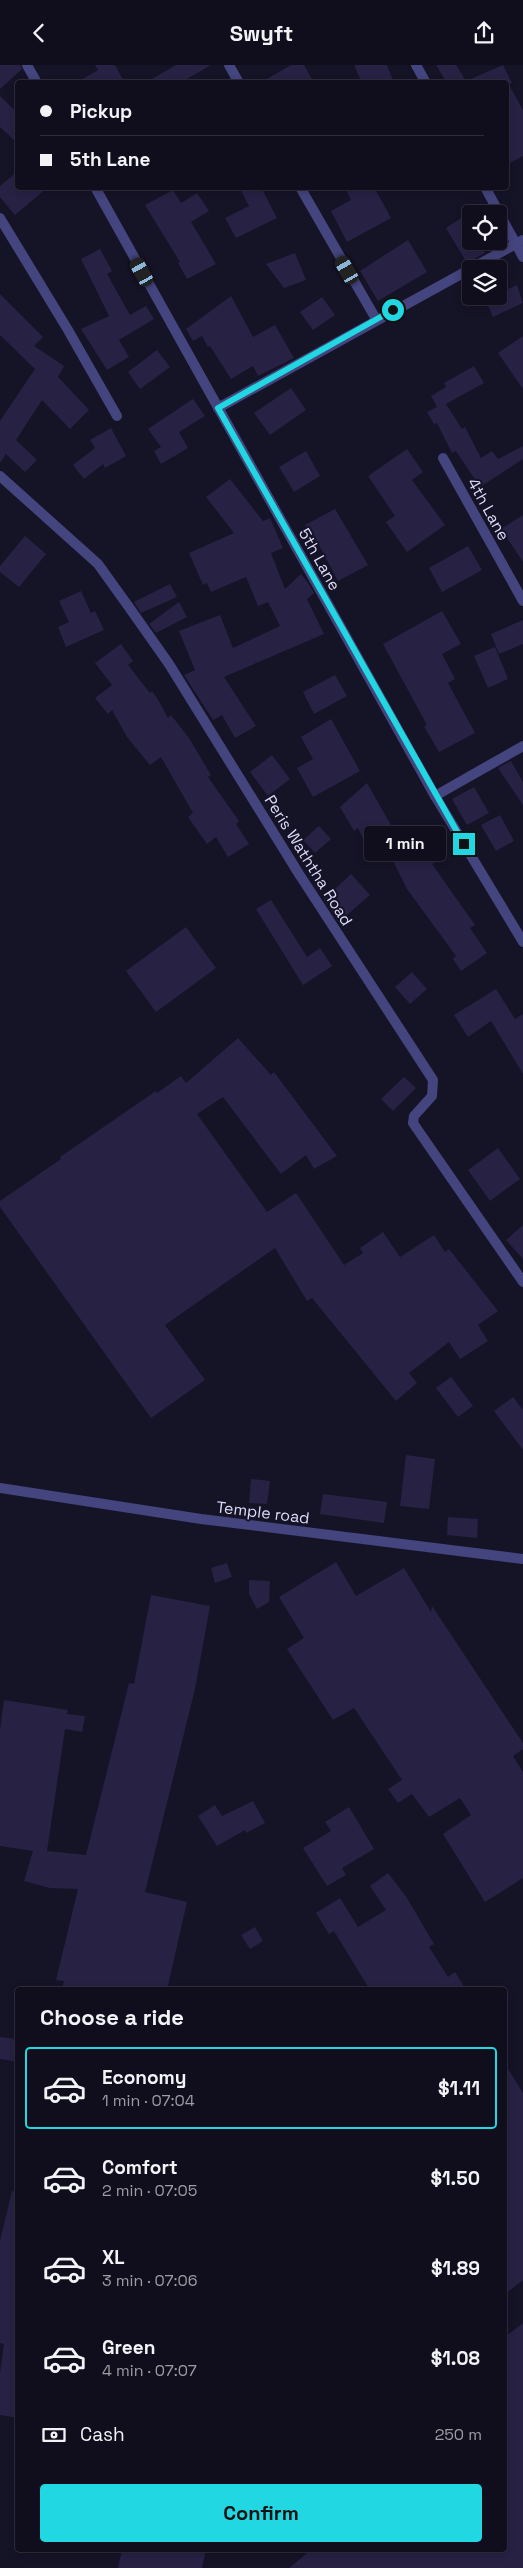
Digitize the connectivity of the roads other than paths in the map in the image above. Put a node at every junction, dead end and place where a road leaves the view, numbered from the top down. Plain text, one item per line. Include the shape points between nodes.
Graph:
1 (27, 65) edge
2 (229, 65) edge
3 (416, 65) edge
4 (35, 80) edge
5 (237, 80) edge
6 (424, 80) edge
7 (97, 190) edge
8 (302, 190) edge
9 (486, 190) edge
10 (0, 219) edge
11 (520, 242) edge
12 (523, 257) edge
13 (376, 319) junction
14 (218, 408) junction
15 (116, 416) dead end
16 (443, 459) dead end
17 (0, 476) edge
18 (523, 601) edge
19 (523, 745) edge
20 (435, 796) junction
21 (523, 941) edge
22 (523, 1282) edge
23 (0, 1488) edge
24 (523, 1559) edge

1 - 4 street
2 - 5 street
3 - 6 street
7 - 14 street, 5th Lane
8 - 13 street
9 - 11 street
10 - 15 street
11 - 12 street
11 - 13 street
13 - 14 street
14 - 20 street, 5th Lane
16 - 18 street, 4th Lane
17 - 22 street, Peris Waththa Road via 98,564 169,664 299,874 433,1080 432,1096 414,1116 413,1123
19 - 20 street
20 - 21 street, 5th Lane
23 - 24 street, Temple road via 201,1519

